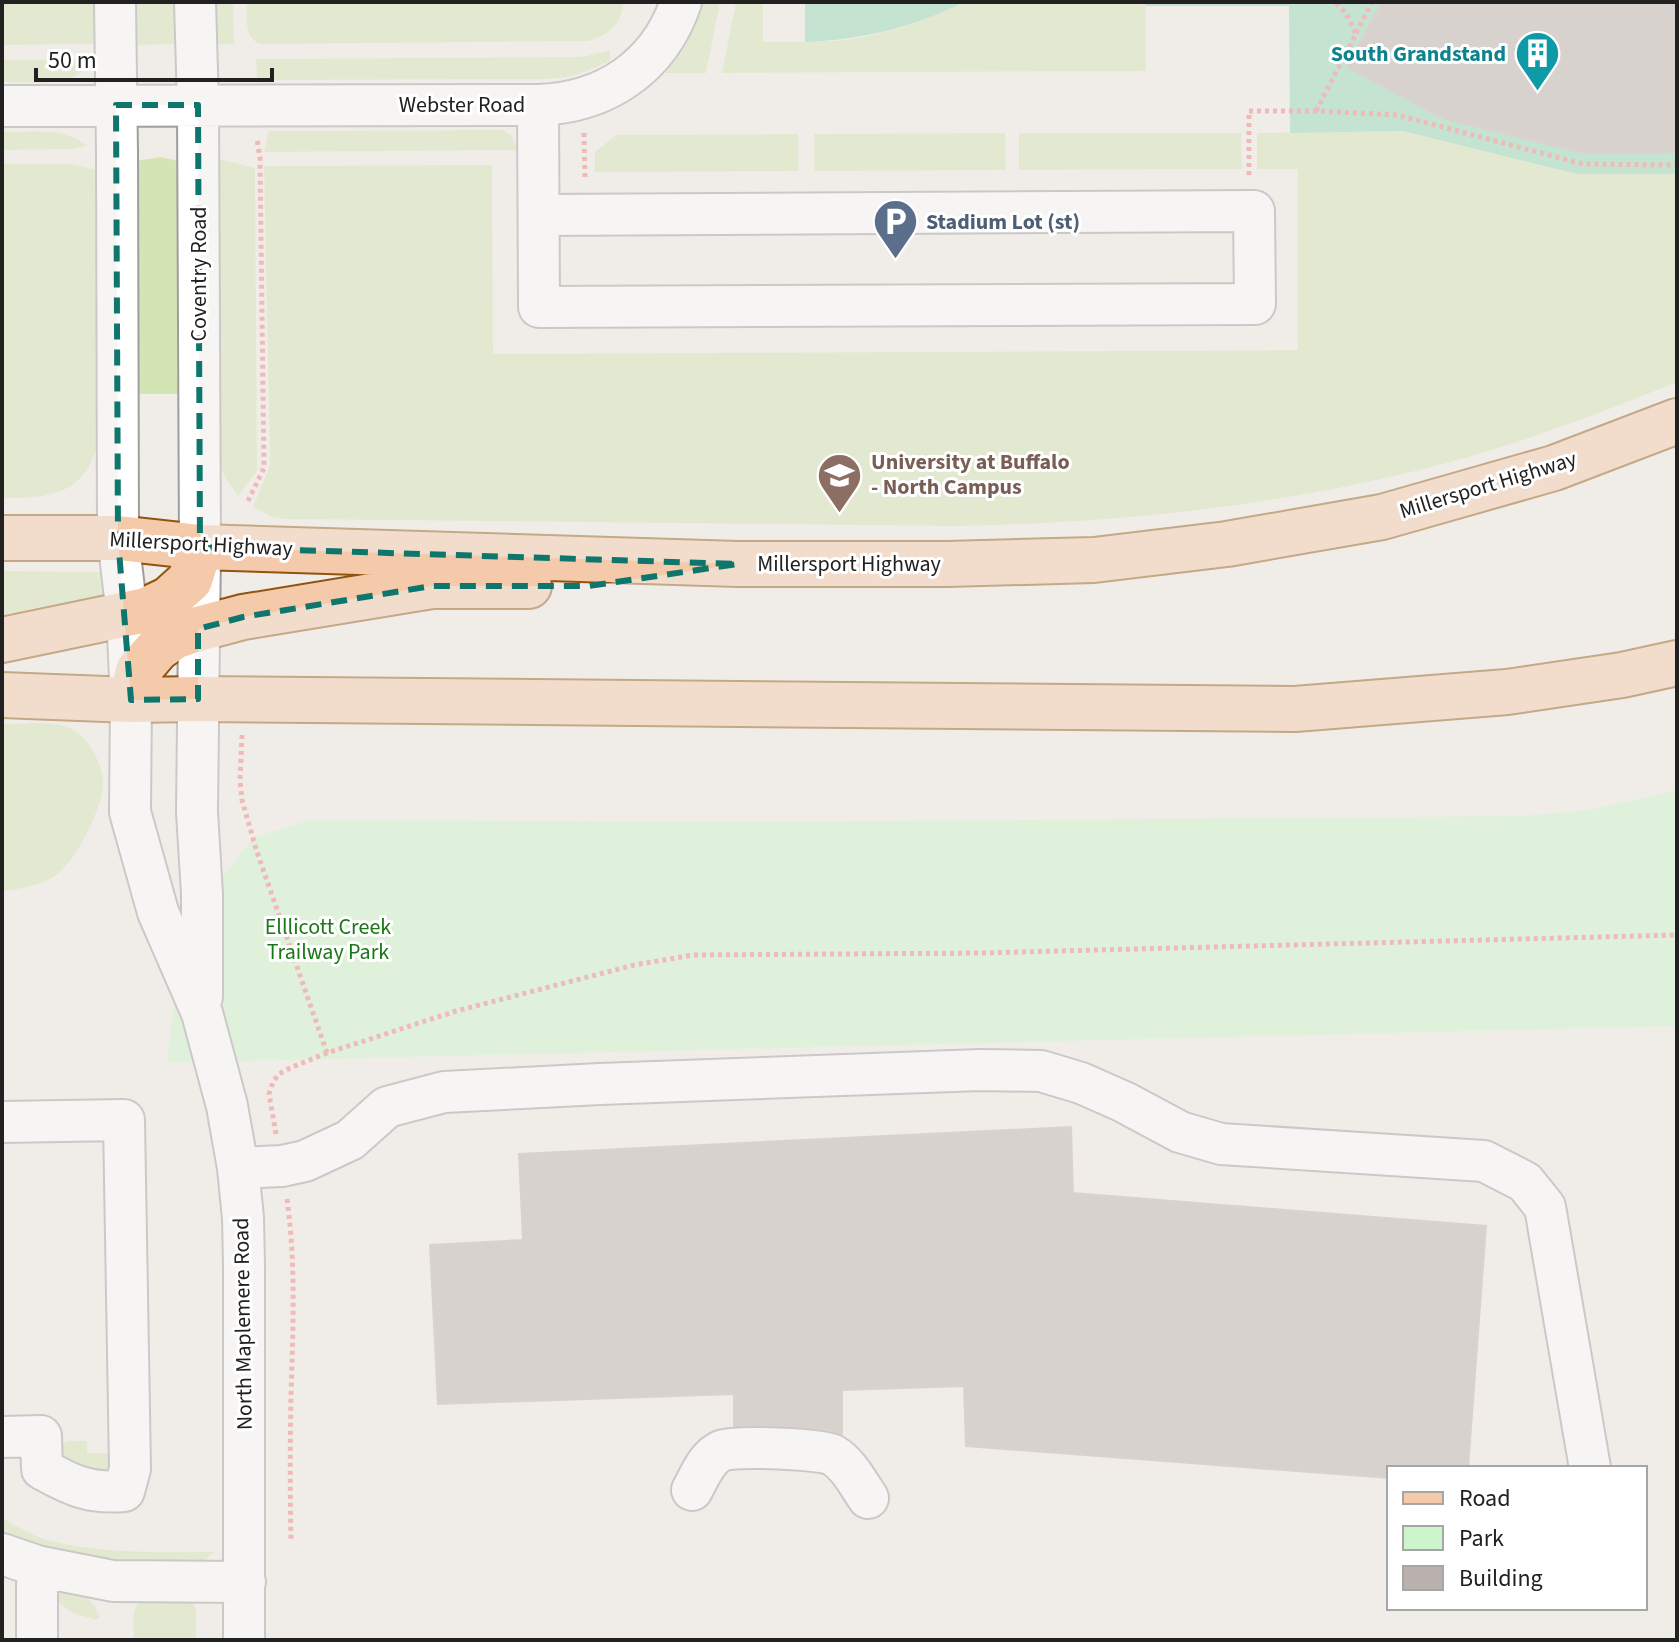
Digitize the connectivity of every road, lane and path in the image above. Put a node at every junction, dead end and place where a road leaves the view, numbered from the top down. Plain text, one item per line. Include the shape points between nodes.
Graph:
1 (115, 2) edge
2 (195, 2) edge
3 (681, 2) edge
4 (1335, 2) edge
5 (1372, 2) edge
6 (1356, 34) junction
7 (116, 105) junction
8 (198, 105) junction
9 (538, 105) junction
10 (2, 106) edge
11 (1316, 111) junction
12 (584, 132) dead end
13 (256, 138) dead end
14 (1677, 165) edge
15 (1249, 211) junction
16 (585, 214) junction
17 (540, 215) junction
18 (1677, 421) edge
19 (248, 501) dead end
20 (2, 538) edge
21 (118, 538) junction
22 (200, 547) junction
23 (738, 564) junction
24 (127, 614) junction
25 (198, 629) junction
26 (2, 640) edge
27 (1677, 663) edge
28 (2, 695) edge
29 (198, 699) junction
30 (131, 700) junction
31 (243, 734) dead end
32 (202, 1013) junction
33 (327, 1053) dead end
34 (2, 1122) edge
35 (238, 1168) junction
36 (2, 1437) edge
37 (1590, 1466) edge
38 (692, 1490) dead end
39 (868, 1498) dead end
40 (19, 1560) edge
41 (245, 1582) junction
42 (37, 1640) edge
43 (244, 1640) edge

1 - 7 street
2 - 8 street, Coventry Road
3 - 9 street, Webster Road via 653,54 617,84 570,102
4 - 6 path
5 - 6 path
6 - 11 path
7 - 8 street, Webster Road
7 - 10 street, Webster Road
7 - 21 street
8 - 9 street, Webster Road
8 - 22 street, Coventry Road
9 - 17 street
11 - 14 path via 1397,115 1583,164
11 - 15 path via 1249,111
12 - 16 path
13 - 19 path via 264,468
15 - 16 street
15 - 17 street via 1254,211 1255,304 539,307
16 - 17 street
18 - 23 main road, Millersport Highway via 1554,468 1382,517 1227,544 1094,560
20 - 21 main road, Millersport Highway
21 - 22 main road, Millersport Highway
21 - 24 street, North Maplemere Road
22 - 23 main road, Millersport Highway
22 - 24 main road via 190,580 169,599
22 - 25 street, Coventry Road
23 - 25 main road via 589,586 432,586
24 - 26 main road
24 - 30 street, North Maplemere Road
25 - 29 street, North Maplemere Road
25 - 30 main road via 157,649 138,671
27 - 29 main road via 1507,692 1295,709
28 - 30 main road
29 - 30 main road
29 - 32 street, North Maplemere Road
30 - 32 street, North Maplemere Road via 130,812 158,912
31 - 33 path via 242,800
32 - 35 street, North Maplemere Road
34 - 36 street via 124,1120 130,1469 124,1491 103,1493 42,1469 41,1436
35 - 37 street via 305,1161 350,1140 387,1107 444,1092 980,1070 1041,1071 1081,1083 1180,1132 1221,1144 1484,1161 1525,1182 1545,1207
35 - 41 street, North Maplemere Road via 244,1266
38 - 39 street via 707,1462 722,1450 739,1447 829,1452 847,1466
40 - 41 street via 113,1581
40 - 42 street
41 - 43 street, North Maplemere Road

